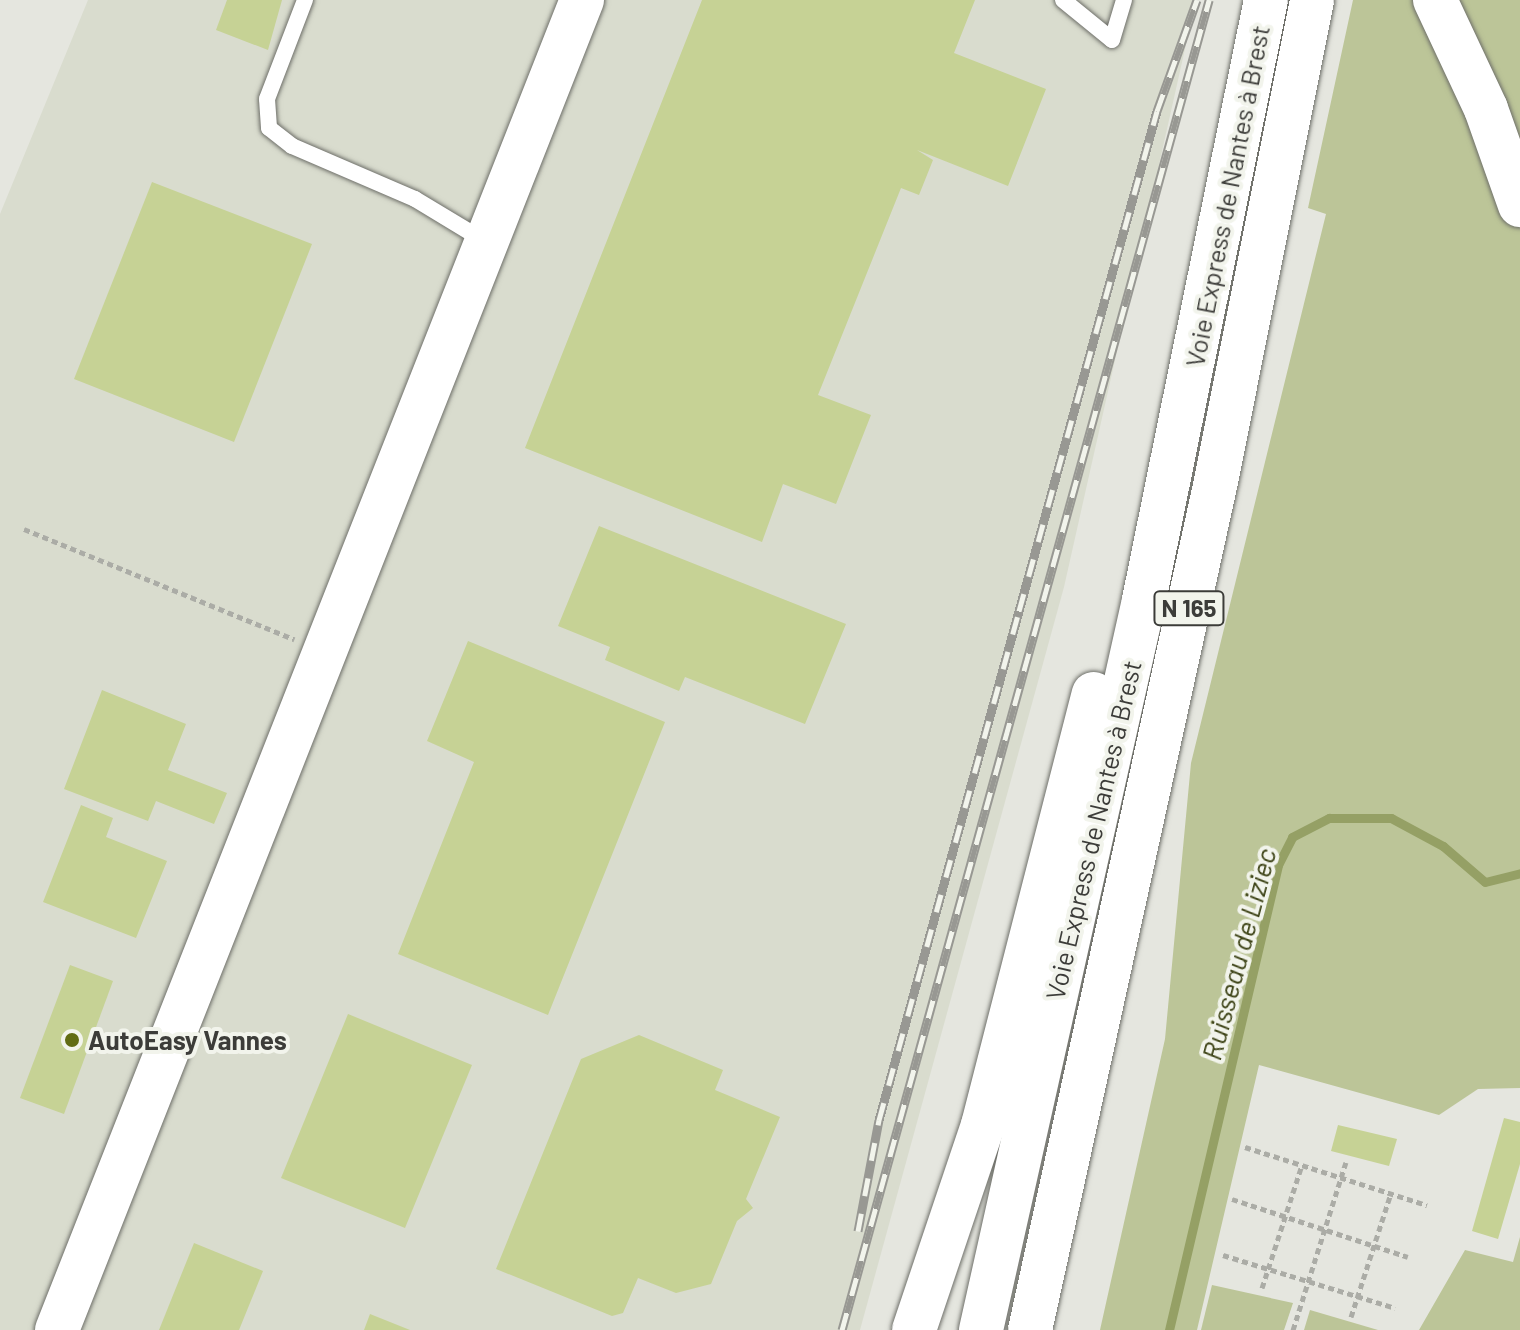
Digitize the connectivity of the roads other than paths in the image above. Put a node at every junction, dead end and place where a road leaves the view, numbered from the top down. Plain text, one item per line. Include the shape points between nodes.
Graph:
1 (305, 0) edge
2 (582, 0) edge
3 (1063, 0) edge
4 (1124, 0) edge
5 (1266, 0) edge
6 (1312, 0) edge
7 (1435, 0) edge
8 (1520, 205) edge
9 (485, 241) junction
10 (1144, 600) junction
11 (57, 1330) edge
12 (914, 1330) edge
13 (981, 1330) edge
14 (1030, 1330) edge

1 - 9 lane via 267,99 269,128 292,146 415,199
2 - 9 main road
3 - 4 lane via 1112,40
5 - 10 main road, Voie Express de Nantes à Brest / N 165
6 - 14 main road, Voie Express de Nantes à Brest / N 165 via 1209,512
7 - 8 main road via 1486,109
9 - 11 main road
10 - 12 main road via 1107,643 983,1125
10 - 13 main road, Voie Express de Nantes à Brest / N 165

